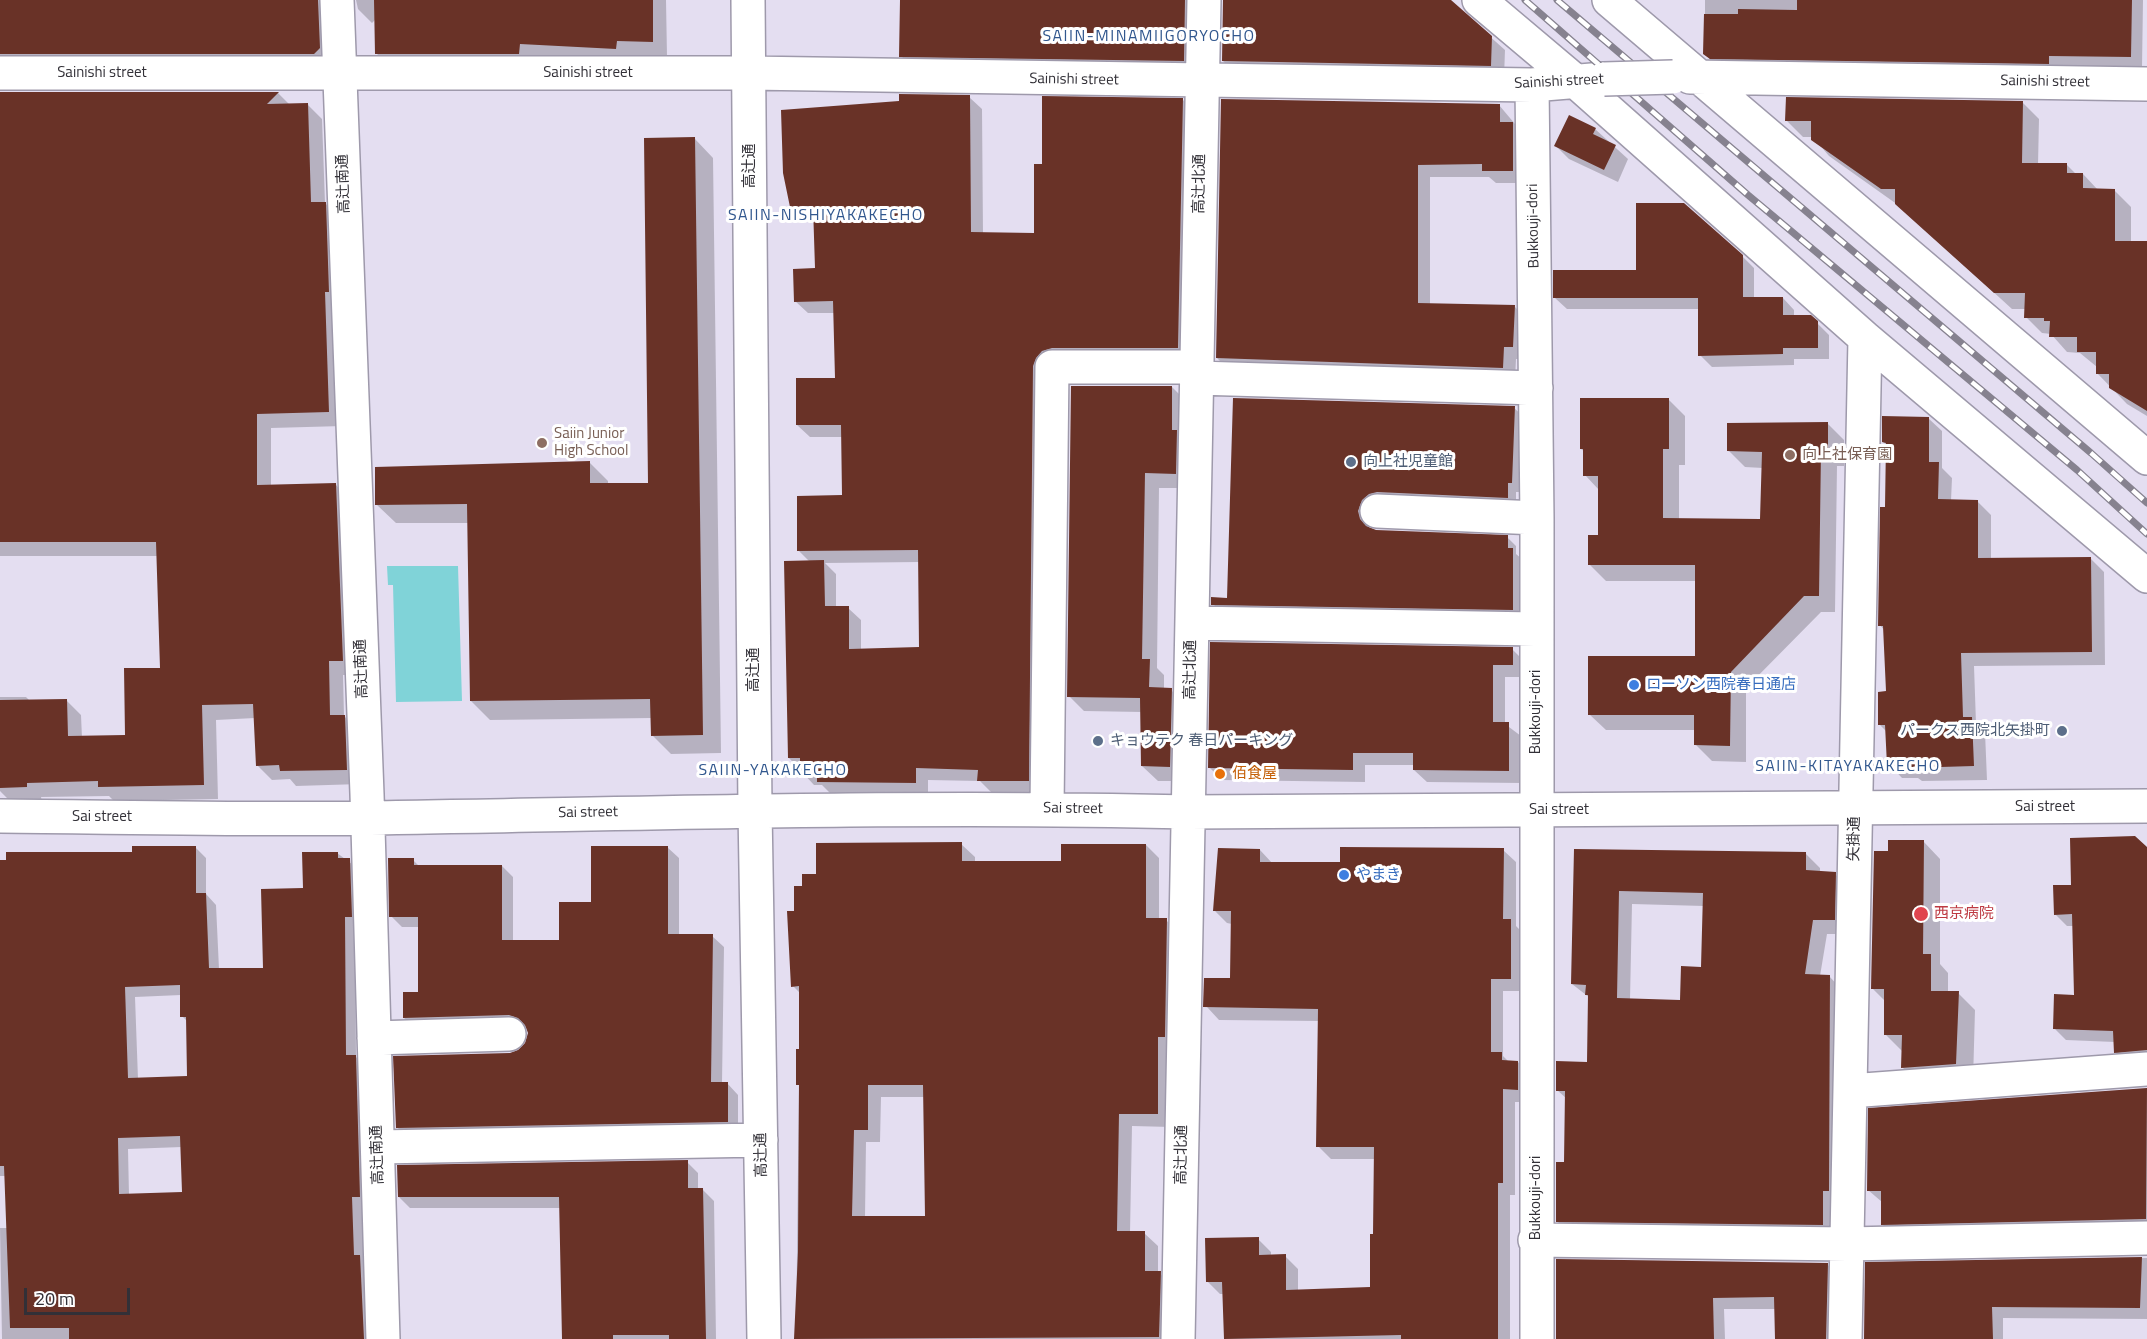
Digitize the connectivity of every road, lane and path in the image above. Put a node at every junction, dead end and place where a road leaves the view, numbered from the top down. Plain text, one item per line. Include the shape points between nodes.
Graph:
1 (337, 0) edge
2 (748, 0) edge
3 (1204, 0) edge
4 (1479, 0) edge
5 (1609, 0) edge
6 (0, 73) edge
7 (340, 73) junction
8 (749, 73) junction
9 (1685, 77) junction
10 (1589, 79) junction
11 (1201, 82) junction
12 (2147, 84) edge
13 (1532, 85) junction
14 (1865, 338) junction
15 (1197, 373) junction
16 (1536, 388) junction
17 (2147, 458) edge
18 (1377, 511) dead end
19 (1537, 518) junction
20 (2147, 576) edge
21 (1192, 623) junction
22 (1535, 629) junction
23 (2147, 806) edge
24 (1047, 808) junction
25 (1856, 808) junction
26 (755, 810) junction
27 (1536, 810) junction
28 (1189, 812) junction
29 (0, 816) edge
30 (368, 818) junction
31 (509, 1034) dead end
32 (374, 1038) junction
33 (2147, 1069) edge
34 (1850, 1092) junction
35 (761, 1140) junction
36 (378, 1147) junction
37 (2147, 1238) edge
38 (1535, 1240) junction
39 (1847, 1244) junction
40 (383, 1339) edge
41 (764, 1339) edge
42 (1178, 1339) edge
43 (1537, 1339) edge
44 (1845, 1339) edge

1 - 7 street, 高辻南通
2 - 8 street, 高辻通
3 - 11 street, 高辻北通
4 - 10 street
5 - 9 street
6 - 7 street, Sainishi street
7 - 8 street, Sainishi street
7 - 30 street, 高辻南通
8 - 11 street, Sainishi street
8 - 26 street, 高辻通
9 - 10 street, Sainishi street, bridge
9 - 12 street, Sainishi street
9 - 17 street
10 - 13 street, Sainishi street
10 - 14 street
11 - 13 street, Sainishi street
11 - 15 street, 高辻北通
13 - 16 street, Bukkouji-dori
14 - 20 street
14 - 25 street, 矢掛通
15 - 16 street
15 - 21 street, 高辻北通
15 - 24 street via 1052,367
16 - 19 street, Bukkouji-dori
18 - 19 street
19 - 22 street, Bukkouji-dori
21 - 22 street
21 - 28 street, 高辻北通
22 - 27 street, Bukkouji-dori
23 - 25 street, Sai street
24 - 26 street, Sai street
24 - 28 street, Sai street
25 - 27 street, Sai street
25 - 34 street, 矢掛通
26 - 30 street, Sai street
26 - 35 street, 高辻通
27 - 28 street, Sai street
27 - 38 street, Bukkouji-dori
28 - 42 street, 高辻北通
29 - 30 street, Sai street
30 - 32 street, 高辻南通
31 - 32 street
32 - 36 street, 高辻南通
33 - 34 street
34 - 39 street, 矢掛通
35 - 36 street
35 - 41 street, 高辻通
36 - 40 street, 高辻南通
37 - 39 street
38 - 39 street
38 - 43 street, Bukkouji-dori
39 - 44 street, 矢掛通

